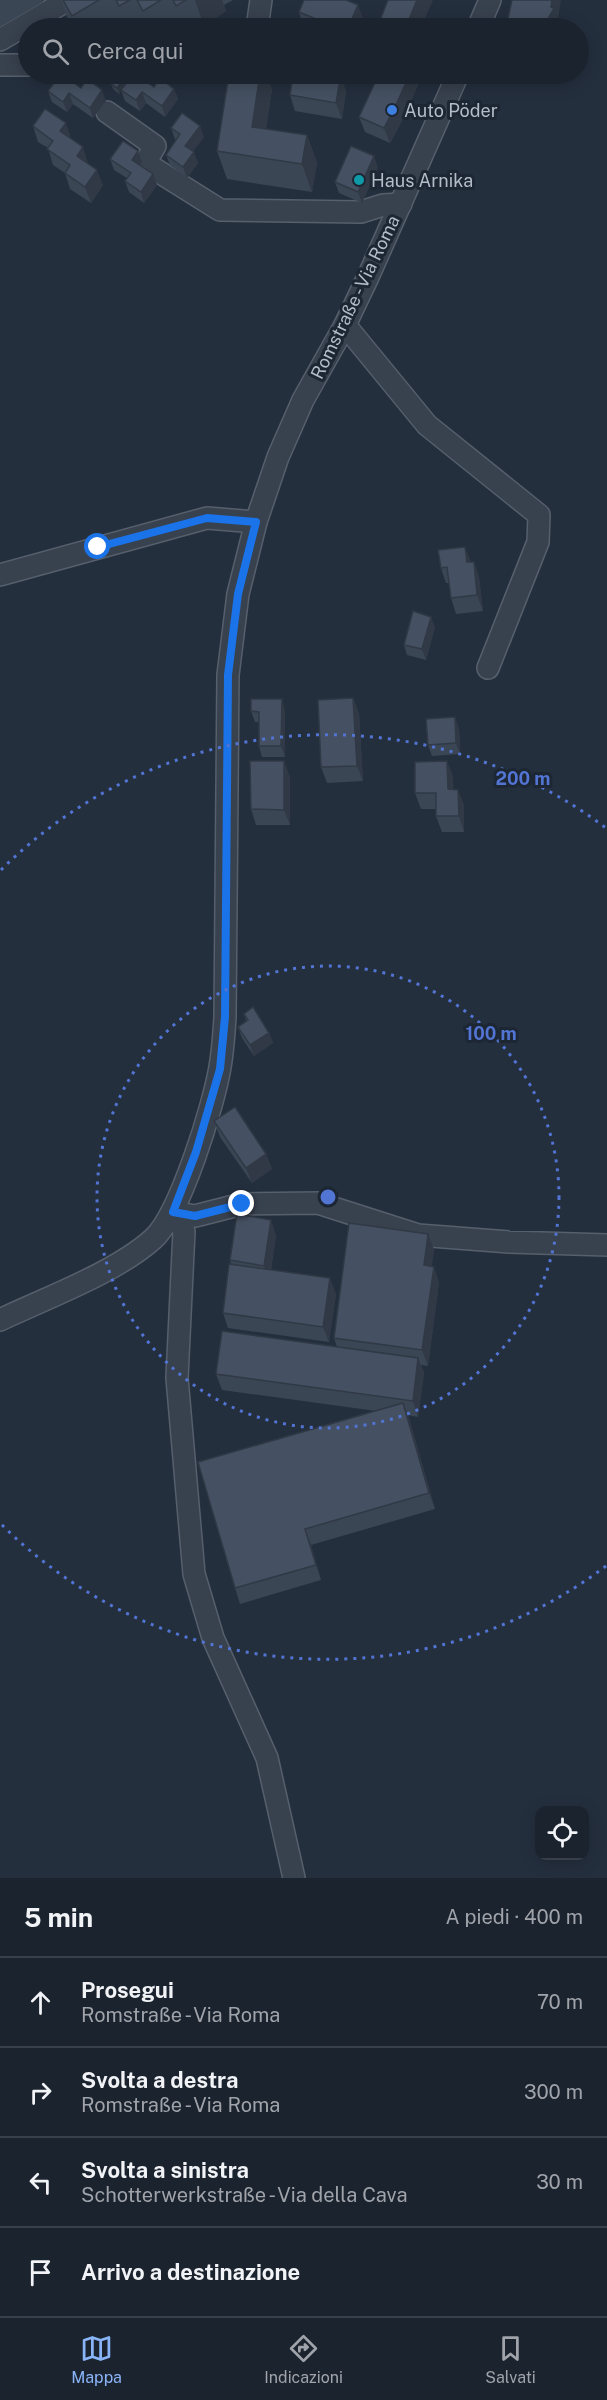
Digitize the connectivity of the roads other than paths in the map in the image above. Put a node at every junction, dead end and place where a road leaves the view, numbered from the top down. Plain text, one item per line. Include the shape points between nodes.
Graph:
1 (68, 0) edge
2 (261, 0) edge
3 (490, 0) edge
4 (37, 18) edge
5 (258, 18) edge
6 (482, 18) edge
7 (18, 29) edge
8 (0, 40) edge
9 (0, 65) edge
10 (18, 65) edge
11 (453, 84) edge
12 (107, 112) dead end
13 (392, 205) junction
14 (345, 325) junction
15 (256, 522) junction
16 (0, 575) edge
17 (488, 668) dead end
18 (173, 1212) junction
19 (607, 1245) edge
20 (0, 1320) edge
21 (294, 1878) edge

1 - 4 street
2 - 5 street
3 - 6 street
7 - 8 street
9 - 10 street
11 - 13 street, Romstraße - Via Roma
12 - 13 street via 155,146 145,164 220,210 361,212
13 - 14 street, Romstraße - Via Roma
14 - 15 street, Romstraße - Via Roma via 303,400
14 - 17 street via 428,425 539,515 538,542
15 - 16 street via 228,518 196,520
15 - 18 street, Romstraße - Via Roma via 238,594 228,675 225,1017 220,1069 196,1152
18 - 19 street via 195,1216 242,1204 318,1203 418,1235
18 - 20 street, Romstraße - Via Roma via 153,1239 123,1261
18 - 21 street via 184,1231 177,1378 194,1574 213,1638 267,1758

